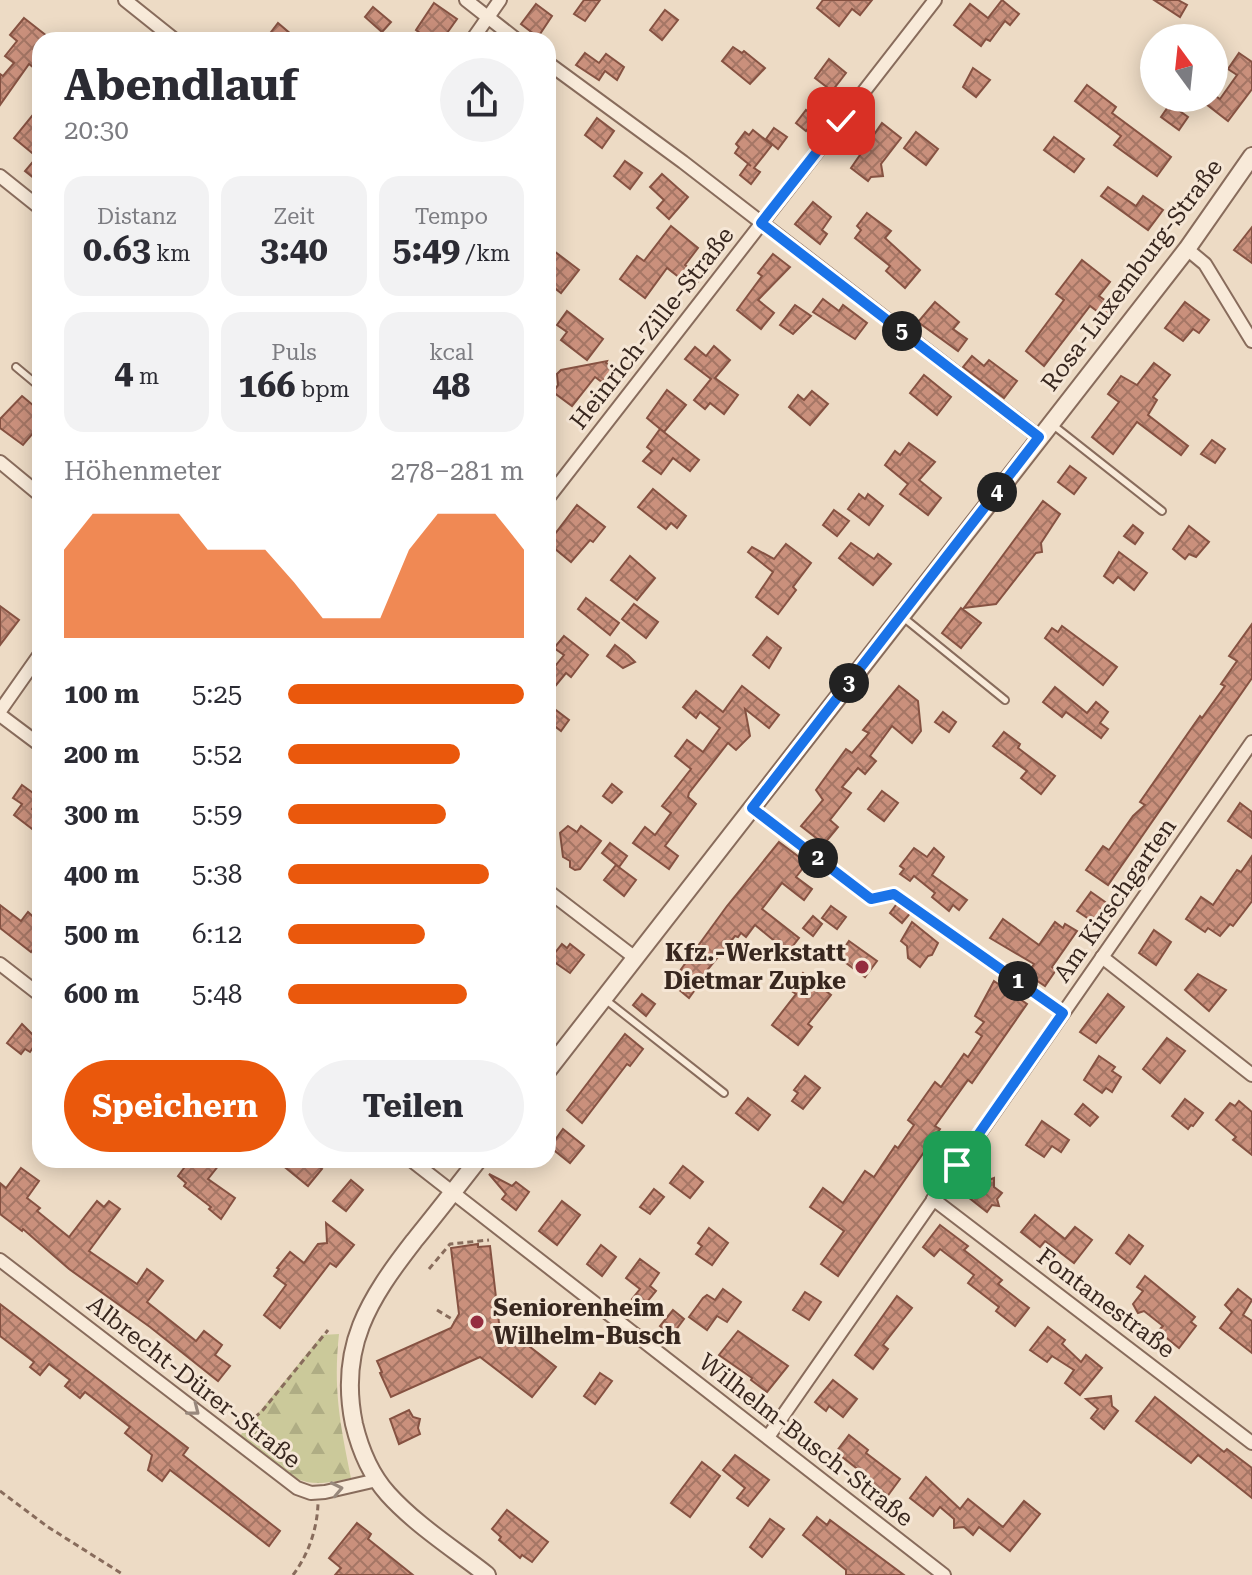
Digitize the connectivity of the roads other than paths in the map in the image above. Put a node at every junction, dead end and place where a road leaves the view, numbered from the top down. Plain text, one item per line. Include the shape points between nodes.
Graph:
1 (125, 0) edge
2 (466, 0) edge
3 (500, 0) edge
4 (935, 0) edge
5 (488, 18) junction
6 (165, 32) edge
7 (478, 32) edge
8 (506, 32) edge
9 (556, 69) edge
10 (1252, 156) edge
11 (0, 176) edge
12 (32, 202) edge
13 (761, 223) junction
14 (1187, 249) junction
15 (1252, 341) edge
16 (16, 367) dead end
17 (32, 380) edge
18 (1050, 423) junction
19 (1039, 437) junction
20 (0, 462) edge
21 (32, 488) edge
22 (556, 488) edge
23 (1162, 511) dead end
24 (901, 616) junction
25 (32, 666) edge
26 (1005, 700) dead end
27 (0, 713) edge
28 (32, 739) edge
29 (1252, 742) edge
30 (752, 808) junction
31 (894, 894) road end
32 (556, 897) edge
33 (634, 957) junction
34 (1102, 957) junction
35 (0, 964) edge
36 (32, 989) edge
37 (603, 998) junction
38 (556, 1060) edge
39 (1252, 1075) edge
40 (724, 1093) dead end
41 (421, 1168) edge
42 (472, 1168) edge
43 (453, 1193) junction
44 (933, 1199) junction
45 (0, 1260) edge
46 (768, 1437) junction
47 (1252, 1443) edge
48 (377, 1480) junction
49 (487, 1575) edge
50 (944, 1575) edge

1 - 6 street
2 - 5 street
3 - 5 street
4 - 13 street, Heinrich-Zille-Straße
5 - 7 street
5 - 8 street
9 - 13 street, Heinrich-Zille-Straße
10 - 14 street, Rosa-Luxemburg-Straße
11 - 12 street
13 - 19 street, Heinrich-Zille-Straße
13 - 22 street, Heinrich-Zille-Straße
14 - 15 street via 1205,264
14 - 18 street, Rosa-Luxemburg-Straße
16 - 17 lane
18 - 19 street, Rosa-Luxemburg-Straße
18 - 23 lane, Rosa-Luxemburg-Straße
19 - 24 street, Rosa-Luxemburg-Straße
20 - 21 street
24 - 26 lane
24 - 30 street, Rosa-Luxemburg-Straße
25 - 27 street
27 - 28 street
29 - 34 street, Am Kirschgarten
30 - 31 lane via 871,899
30 - 33 street, Rosa-Luxemburg-Straße
32 - 33 street
33 - 37 street, Rosa-Luxemburg-Straße
34 - 39 street
34 - 44 street, Am Kirschgarten
35 - 36 street
37 - 38 street, Rosa-Luxemburg-Straße
37 - 40 lane
41 - 43 street, Wilhelm-Busch-Straße
42 - 43 street
43 - 46 street, Wilhelm-Busch-Straße
43 - 48 street via 378,1289 358,1330 349,1374 351,1411
44 - 46 street, Am Kirschgarten
44 - 47 street, Fontanestraße
45 -> 48 street, Albrecht-Dürer-Straße via 297,1488 318,1492
46 - 50 street, Wilhelm-Busch-Straße
48 - 49 street via 395,1501

